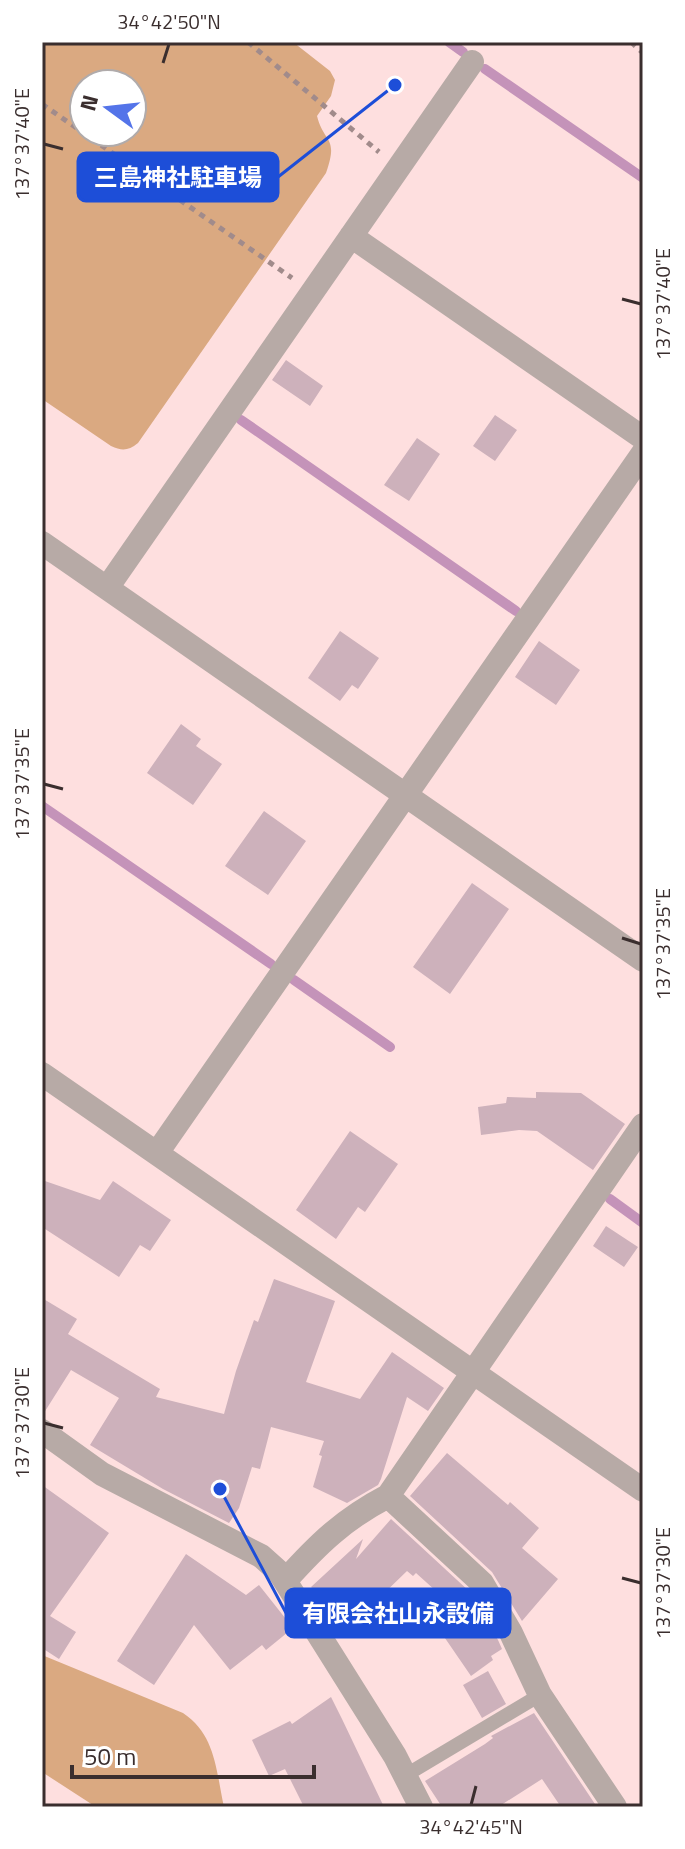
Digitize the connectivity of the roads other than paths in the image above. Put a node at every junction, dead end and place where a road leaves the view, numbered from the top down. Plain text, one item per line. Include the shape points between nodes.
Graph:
1 (472, 62) dead end
2 (351, 236) junction
3 (643, 438) edge
4 (643, 453) edge
5 (42, 543) edge
6 (107, 588) junction
7 (406, 795) junction
8 (643, 960) edge
9 (42, 1074) edge
10 (643, 1125) edge
11 (157, 1153) junction
12 (473, 1372) junction
13 (42, 1431) edge
14 (643, 1490) edge
15 (388, 1496) junction
16 (285, 1581) junction
17 (540, 1695) junction
18 (406, 1775) junction
19 (421, 1807) edge
20 (615, 1807) edge

1 - 2 street
2 - 3 street
2 - 6 street
4 - 7 street
5 - 6 street
6 - 7 street
7 - 8 street
7 - 11 street
9 - 11 street
10 - 12 street
11 - 12 street
12 - 14 street
12 - 15 street
13 - 16 street via 102,1474 261,1556
15 - 16 street via 335,1528
15 - 17 street via 482,1583
16 - 18 street
17 - 18 lane
17 - 20 street
18 - 19 street

